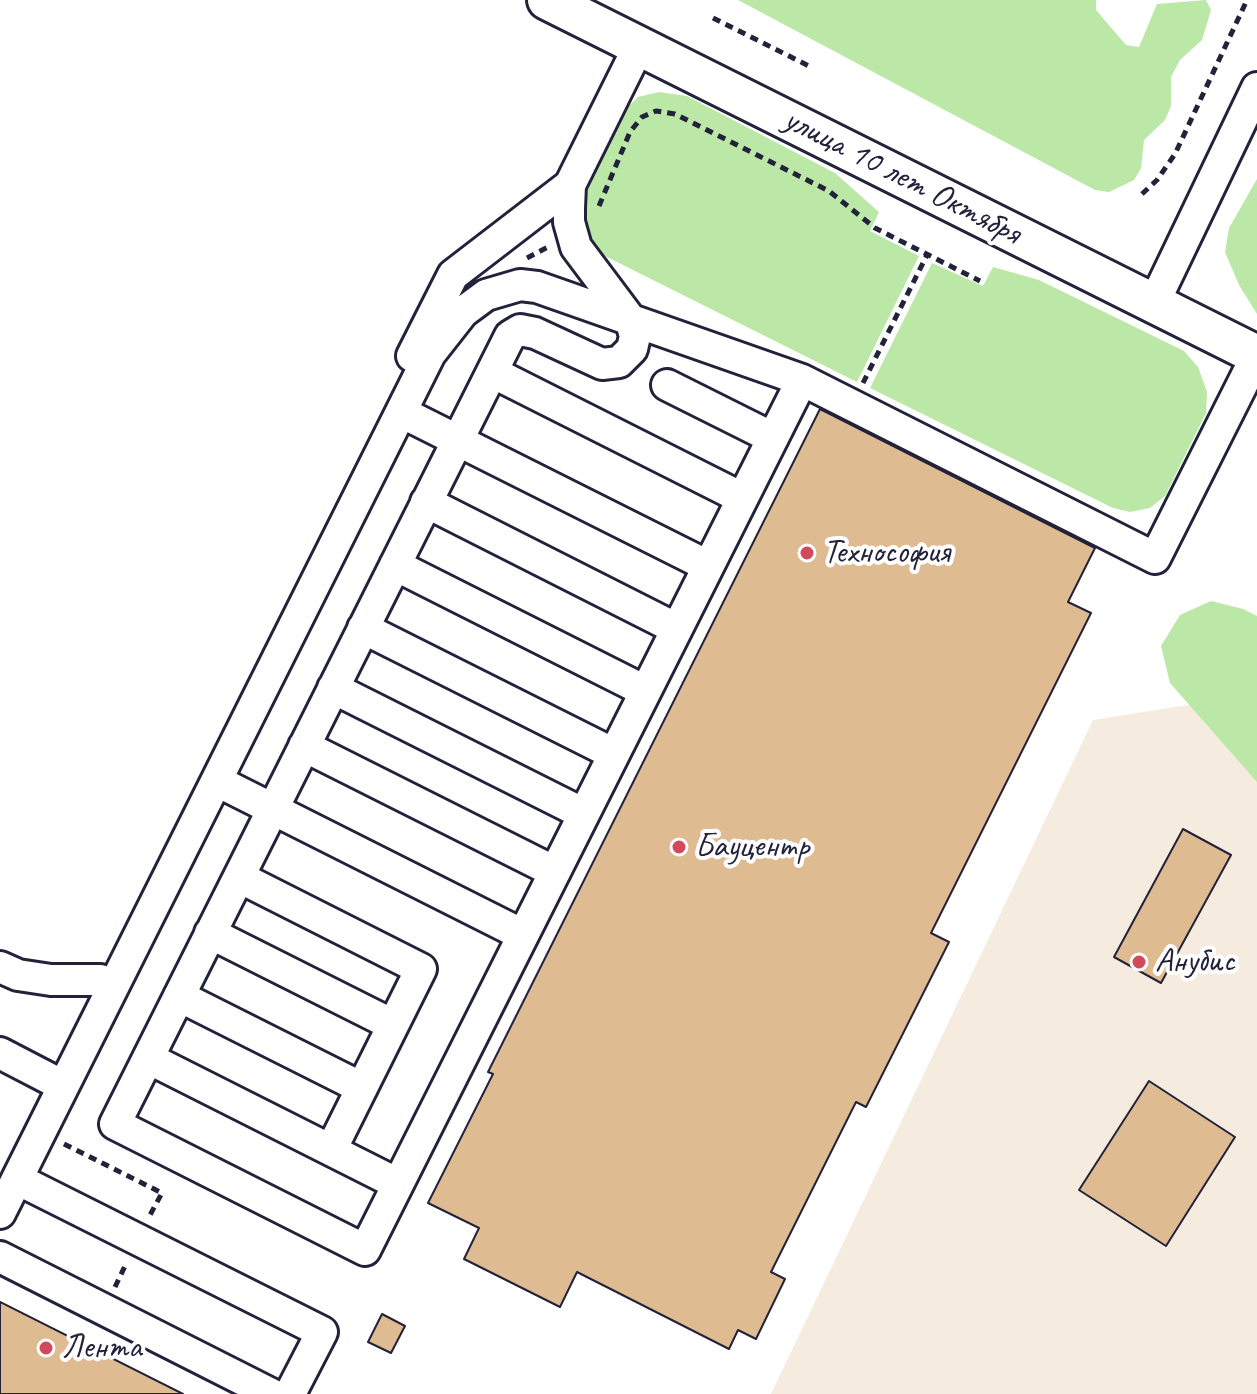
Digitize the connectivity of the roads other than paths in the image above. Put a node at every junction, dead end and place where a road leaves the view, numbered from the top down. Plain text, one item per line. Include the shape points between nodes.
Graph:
1 (547, 0) edge
2 (639, 46) junction
3 (1257, 88) edge
4 (1248, 126) edge
5 (570, 185) junction
6 (1154, 303) junction
7 (630, 319) junction
8 (1257, 355) edge
9 (492, 372) junction
10 (802, 380) junction
11 (667, 385) dead end
12 (401, 412) junction
13 (773, 438) junction
14 (458, 440) junction
15 (742, 498) junction
16 (426, 502) junction
17 (395, 565) junction
18 (708, 566) junction
19 (363, 628) junction
20 (677, 629) junction
21 (333, 688) junction
22 (645, 691) junction
23 (304, 746) junction
24 (614, 754) junction
25 (217, 781) junction
26 (272, 809) junction
27 (584, 814) junction
28 (555, 872) junction
29 (239, 877) junction
30 (210, 933) junction
31 (523, 935) junction
32 (0, 967) edge
33 (100, 980) junction
34 (179, 996) junction
35 (393, 1025) junction
36 (0, 1053) edge
37 (148, 1058) junction
38 (50, 1079) junction
39 (362, 1088) junction
40 (331, 1150) junction
41 (9, 1179) edge
42 (398, 1184) junction
43 (0, 1213) edge
44 (0, 1257) edge
45 (271, 1394) edge
46 (290, 1394) edge

1 - 2 main road, улица 10 лет Октября
2 - 5 street
2 - 6 main road, улица 10 лет Октября
3 - 4 street
4 - 6 street
5 - 7 street via 569,222 576,247
5 - 33 street via 453,275
6 - 8 main road, улица 10 лет Октября
7 - 9 street via 632,349 619,362 602,364 520,330 510,336
7 - 10 street
7 - 12 street via 537,287 520,285 486,295 463,312 430,354
8 - 10 street via 1155,558
9 - 14 street
9 - 15 street
10 - 13 street
11 - 13 street
12 - 14 street
12 - 25 street
13 - 15 street
14 - 16 street
14 - 18 street
15 - 18 street
16 - 17 street
16 - 20 street
17 - 19 street
17 - 22 street
18 - 20 street
19 - 21 street
19 - 24 street
20 - 22 street
21 - 23 street
21 - 27 street
22 - 24 street
23 - 26 street
23 - 28 street
24 - 27 street
25 - 26 street
25 - 41 street
26 - 29 street
26 - 31 street
27 - 28 street
28 - 31 street
29 - 30 street
29 - 35 street via 421,969
30 - 34 street
30 - 35 street
31 - 42 street
32 - 33 street via 51,980
33 - 38 street
34 - 37 street
34 - 39 street
35 - 39 street
36 - 38 street
37 - 40 street
37 - 42 street via 115,1124 323,1229 365,1250
38 - 41 street
39 - 40 street
40 - 42 street
41 - 43 street
41 - 46 street via 322,1332
44 - 45 street

